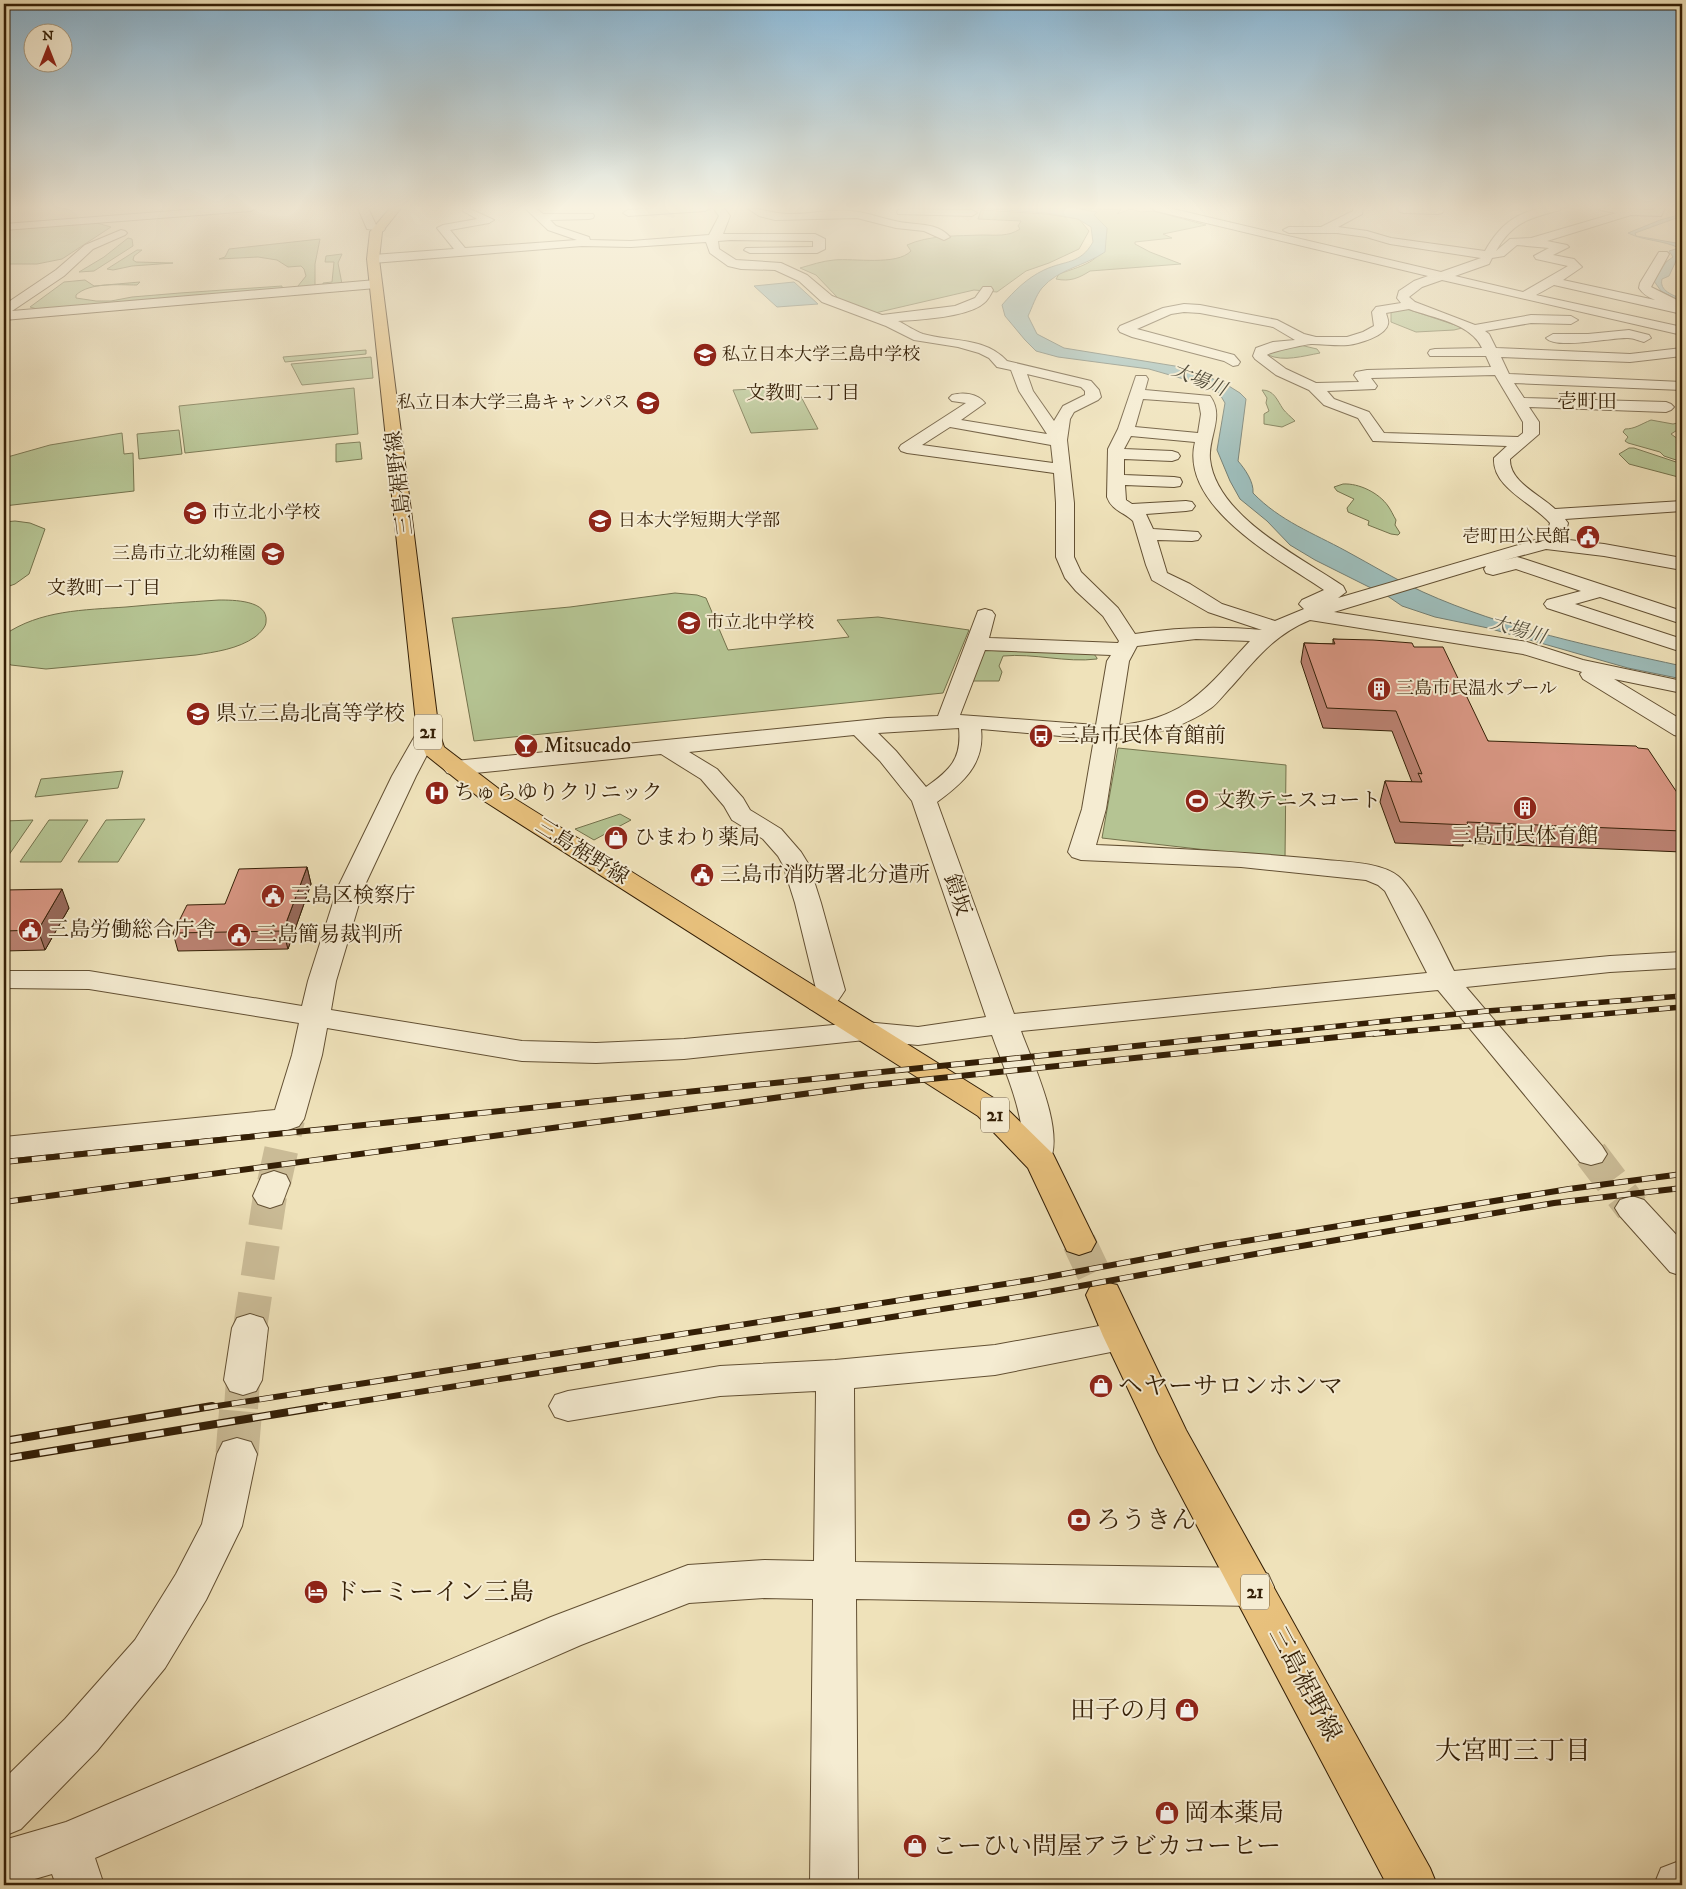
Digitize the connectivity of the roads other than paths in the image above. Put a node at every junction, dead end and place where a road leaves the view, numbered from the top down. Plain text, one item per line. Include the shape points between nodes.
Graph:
1 (25, 296) edge
2 (185, 296) edge
3 (379, 296) edge
4 (824, 296) edge
5 (983, 296) edge
6 (1403, 296) edge
7 (1525, 296) edge
8 (1623, 296) edge
9 (1656, 296) edge
10 (1410, 305) junction
11 (1682, 309) edge
12 (4, 310) edge
13 (4, 316) edge
14 (1612, 316) junction
15 (881, 319) junction
16 (1474, 329) junction
17 (1682, 331) edge
18 (1308, 340) junction
19 (1432, 348) dead end
20 (1490, 348) junction
21 (1679, 353) edge
22 (1554, 355) junction
23 (1630, 358) junction
24 (1232, 362) dead end
25 (1017, 367) junction
26 (1502, 375) junction
27 (1681, 386) edge
28 (1314, 387) junction
29 (957, 398) dead end
30 (1129, 398) junction
31 (1518, 402) junction
32 (1666, 407) dead end
33 (1151, 412) dead end
34 (1190, 416) dead end
35 (1209, 417) junction
36 (948, 422) junction
37 (1126, 431) junction
38 (1060, 435) junction
39 (1204, 438) junction
40 (1379, 438) junction
41 (1520, 442) junction
42 (1506, 453) junction
43 (1116, 454) junction
44 (1172, 456) dead end
45 (1062, 468) junction
46 (1116, 480) junction
47 (1174, 482) dead end
48 (1186, 506) dead end
49 (1682, 506) edge
50 (1127, 510) junction
51 (1553, 514) junction
52 (1146, 534) junction
53 (1192, 536) dead end
54 (1545, 543) junction
55 (1682, 564) edge
56 (1436, 574) junction
57 (1602, 591) junction
58 (1312, 613) junction
59 (984, 615) dead end
60 (1682, 618) edge
61 (1272, 632) junction
62 (977, 644) junction
63 (1127, 645) junction
64 (1682, 646) edge
65 (1578, 665) junction
66 (1682, 687) edge
67 (960, 721) junction
68 (860, 728) junction
69 (1682, 730) edge
70 (428, 732) junction
71 (1107, 734) junction
72 (667, 748) junction
73 (455, 768) junction
74 (924, 800) junction
75 (1682, 960) edge
76 (4, 978) edge
77 (1445, 980) junction
78 (820, 1003) junction
79 (315, 1016) junction
80 (1002, 1024) junction
81 (865, 1031) junction
82 (4, 1148) edge
83 (1591, 1154) tunnel mouth
84 (1037, 1157) junction
85 (1632, 1208) tunnel mouth
86 (1079, 1242) tunnel mouth
87 (1682, 1263) edge
88 (1104, 1295) tunnel mouth
89 (250, 1328) tunnel mouth
90 (1122, 1336) junction
91 (835, 1374) junction
92 (244, 1380) tunnel mouth
93 (568, 1406) dead end
94 (237, 1454) tunnel mouth
95 (834, 1581) junction
96 (1253, 1588) junction
97 (4, 1812) edge
98 (4, 1864) edge
99 (74, 1866) edge
100 (1682, 1884) edge
101 (834, 1885) edge
102 (1413, 1885) edge
103 (1678, 1885) edge

1 - 12 street
2 - 13 street
3 - 70 main road, 三島裾野線 / 21
4 - 15 street
5 - 15 street via 980,302 965,308
6 - 10 street
7 - 14 street
8 - 11 street
9 - 11 street
10 - 16 street
10 - 18 street via 1381,310 1380,328 1368,335 1348,341
14 - 16 street via 1588,321 1531,318
14 - 17 street
15 - 25 street via 927,340 984,350 1000,363
16 - 20 street
18 - 24 street via 1277,324 1192,308 1168,311 1125,329 1229,358
18 - 28 street via 1273,346 1259,353 1281,372
19 - 20 street
20 - 22 street
20 - 26 street
21 - 22 street via 1629,334 1537,340
21 - 23 street
22 - 23 street
23 - 27 street
25 - 38 street via 1026,391
25 - 38 street via 1090,387 1093,397 1064,413
26 - 27 street
26 - 28 street via 1367,374 1361,376 1370,386
26 - 31 street
28 - 40 street via 1329,402 1364,415
29 - 36 street via 968,398 976,403
30 - 33 street
30 - 35 street via 1204,398
30 - 37 street
30 - 38 street
31 - 32 street via 1600,413
31 - 41 street via 1531,422 1529,437
34 - 35 street
35 - 39 street
36 - 38 street
36 - 45 street via 907,448
37 - 39 street
37 - 43 street
38 - 45 street
39 - 58 street via 1201,450 1205,475 1222,505 1246,527 1336,590 1306,605
40 - 41 street
40 - 42 street via 1387,446
41 - 42 street
42 - 51 street via 1501,466 1505,475
43 - 44 street
43 - 46 street
45 - 63 street via 1065,557 1072,574 1111,612
46 - 47 street
46 - 50 street via 1118,503
48 - 50 street
49 - 51 street
50 - 52 street via 1140,516
51 - 54 street via 1559,527
52 - 53 street
52 - 61 street via 1159,576 1215,608
54 - 55 street
54 - 56 street
56 - 57 street via 1449,578 1517,563
56 - 58 street
57 - 60 street
57 - 64 street via 1554,604
58 - 61 street
58 - 65 street via 1527,648
59 - 62 street
61 - 63 street via 1172,634
61 - 71 street via 1204,703 1177,718 1141,730
62 - 63 street
62 - 67 street via 950,714
63 - 71 street via 1118,661
65 - 66 street
65 - 69 street
67 - 68 street
67 - 71 street
67 - 74 street via 972,737 971,751 961,771
68 - 72 street
68 - 74 street, 鎧坂
70 - 73 main road, 三島裾野線 / 21 via 434,750
70 - 79 street via 351,887 322,981
71 - 77 street via 1094,809 1081,852 1242,859 1382,876 1397,890
72 - 73 street
72 - 78 street via 709,774 742,815 777,839 796,865 831,990
73 - 78 main road, 三島裾野線 / 21 via 490,794
74 - 80 street, 鎧坂
75 - 77 street
76 - 79 street via 89,980
77 - 80 street
77 - 83 street
78 - 81 main road, 三島裾野線 / 21
79 - 81 street via 522,1051 587,1053 684,1049
79 - 82 street via 288,1119
80 - 81 street via 918,1036
80 - 84 street, 鎧坂 via 1031,1105 1038,1132
81 - 84 main road, 三島裾野線 / 21 via 989,1109
84 - 86 main road, 三島裾野線 / 21 via 1048,1173
85 - 87 street
88 - 90 main road, 三島裾野線 / 21
89 - 92 street
90 - 91 street via 995,1360
90 - 96 main road, 三島裾野線 / 21 via 1172,1441
91 - 93 street via 720,1381
91 - 95 street
94 - 97 street via 222,1526 191,1588 150,1654 81,1735
95 - 96 street
95 - 99 street via 764,1579 688,1584 566,1631
95 - 101 street
96 - 102 main road, 三島裾野線 / 21
98 - 99 street
100 - 103 street

